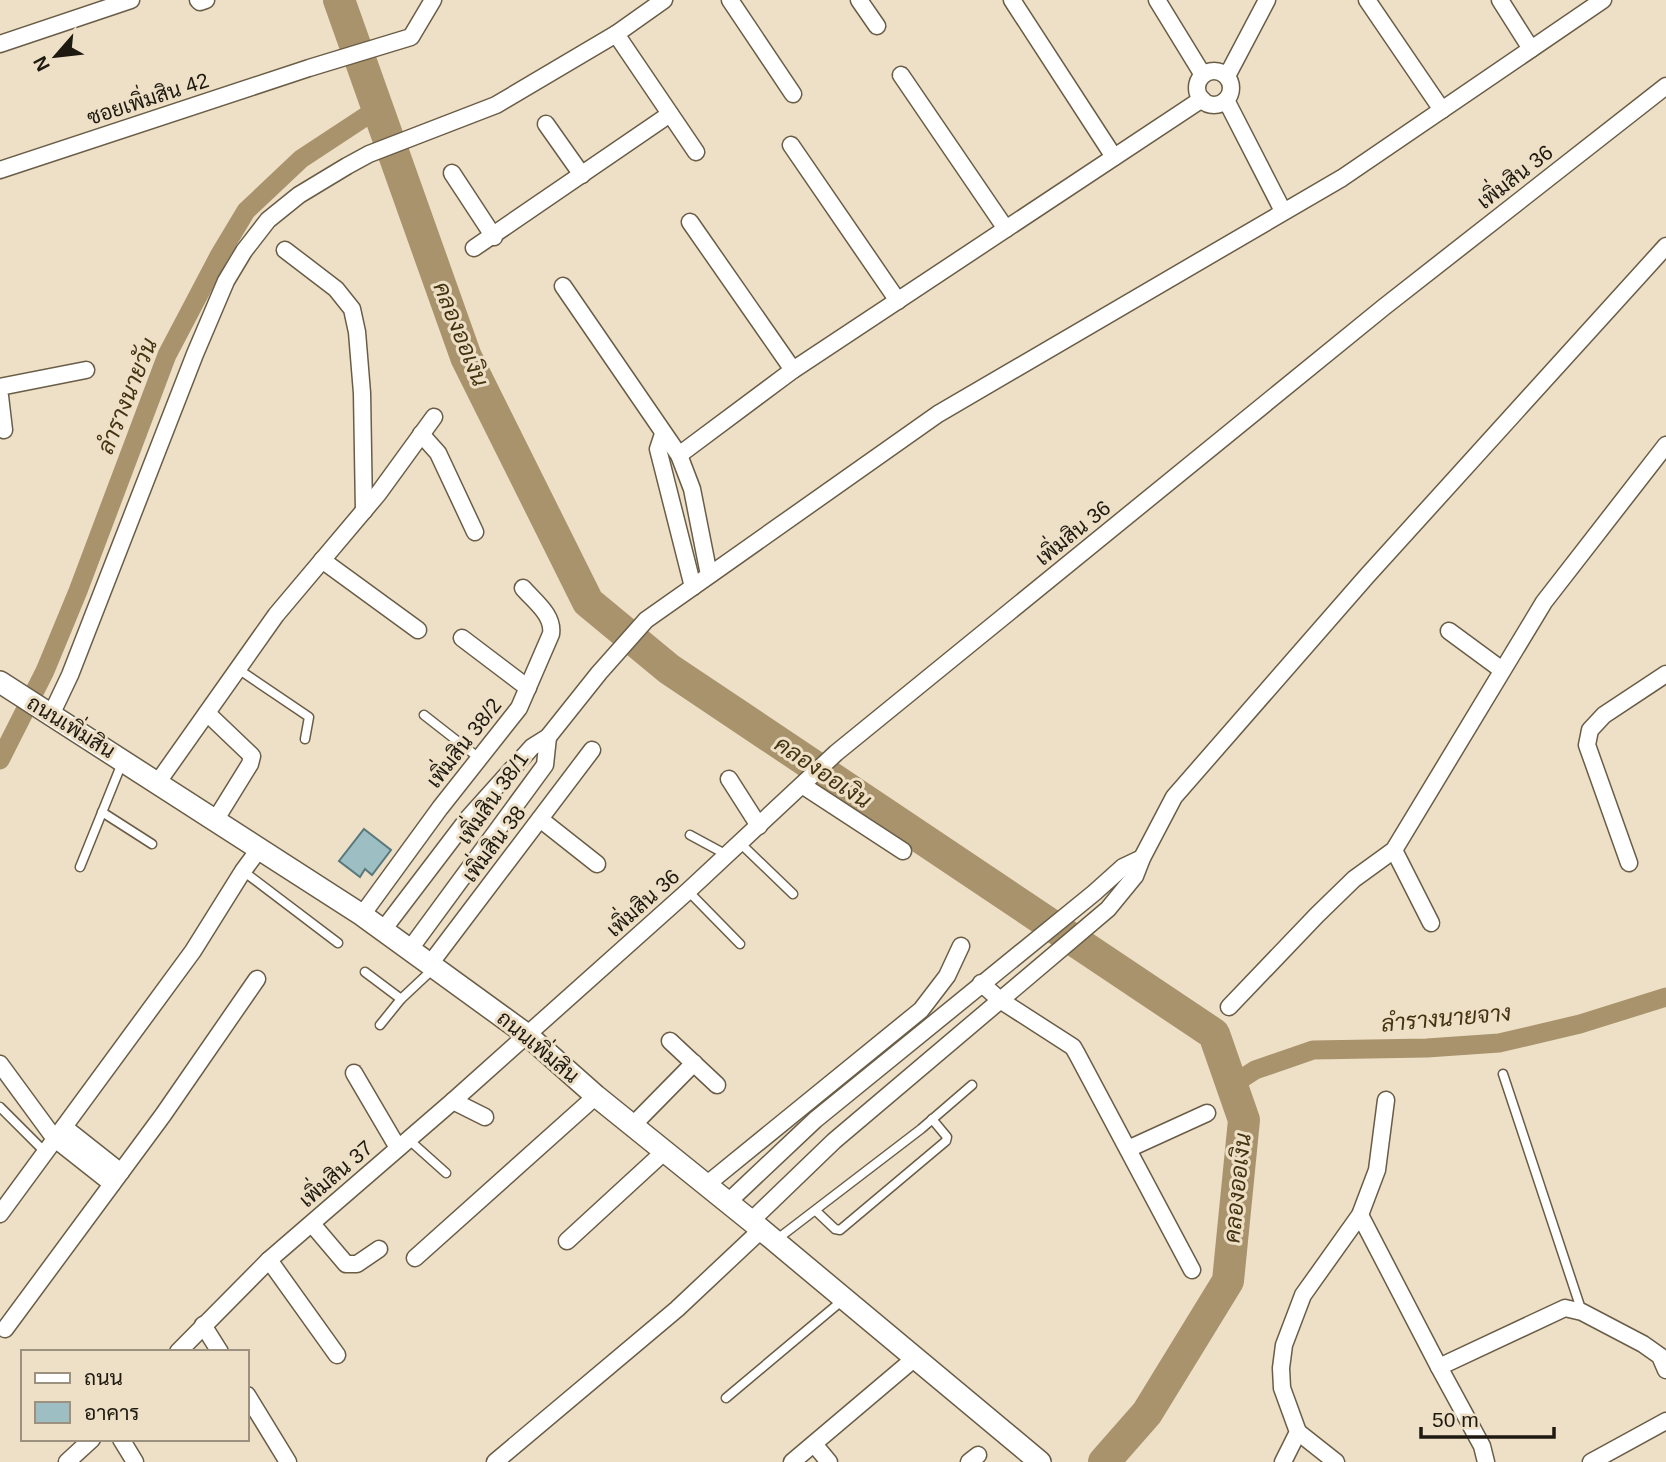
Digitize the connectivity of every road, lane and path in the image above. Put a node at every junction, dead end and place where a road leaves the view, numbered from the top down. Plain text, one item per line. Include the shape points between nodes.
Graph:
1 (131, 0) edge
2 (198, 0) edge
3 (205, 0) edge
4 (433, 0) edge
5 (664, 0) edge
6 (730, 0) edge
7 (859, 0) edge
8 (1012, 0) edge
9 (1157, 0) edge
10 (1267, 0) edge
11 (1367, 0) edge
12 (1500, 0) edge
13 (1603, 0) edge
14 (877, 26) dead end
15 (616, 34) junction
16 (0, 44) edge
17 (1531, 49) junction
18 (901, 75) dead end
19 (1203, 75) junction
20 (1227, 76) junction
21 (1666, 86) edge
22 (793, 94) dead end
23 (1202, 99) junction
24 (1226, 100) junction
25 (1442, 110) junction
26 (670, 114) junction
27 (546, 124) dead end
28 (791, 145) dead end
29 (696, 152) dead end
30 (1114, 157) junction
31 (0, 170) edge
32 (452, 173) dead end
33 (582, 175) junction
34 (1283, 211) junction
35 (690, 222) dead end
36 (1006, 229) junction
37 (494, 237) junction
38 (1666, 246) edge
39 (474, 248) dead end
40 (285, 250) dead end
41 (563, 286) dead end
42 (898, 300) junction
43 (86, 370) dead end
44 (793, 370) junction
45 (0, 387) edge
46 (0, 396) edge
47 (434, 417) dead end
48 (4, 430) dead end
49 (421, 434) junction
50 (663, 434) junction
51 (1666, 445) edge
52 (679, 454) junction
53 (363, 511) junction
54 (475, 532) dead end
55 (322, 560) junction
56 (709, 575) junction
57 (693, 587) junction
58 (523, 588) dead end
59 (418, 630) dead end
60 (1450, 631) dead end
61 (462, 638) dead end
62 (238, 669) junction
63 (1502, 670) junction
64 (1666, 674) edge
65 (0, 682) edge
66 (528, 688) junction
67 (37, 706) junction
68 (207, 713) junction
69 (424, 715) dead end
70 (548, 737) junction
71 (305, 738) dead end
72 (592, 750) dead end
73 (479, 758) junction
74 (123, 760) junction
75 (729, 779) dead end
76 (158, 782) junction
77 (804, 784) junction
78 (495, 789) junction
79 (514, 807) junction
80 (102, 813) junction
81 (540, 818) junction
82 (216, 819) junction
83 (759, 826) junction
84 (690, 835) dead end
85 (740, 843) junction
86 (152, 844) dead end
87 (261, 848) junction
88 (1394, 850) junction
89 (903, 851) dead end
90 (727, 855) junction
91 (1142, 858) junction
92 (1629, 863) dead end
93 (597, 864) dead end
94 (80, 867) dead end
95 (243, 871) junction
96 (688, 891) junction
97 (793, 894) dead end
98 (362, 915) junction
99 (1431, 923) dead end
100 (383, 930) junction
101 (338, 943) dead end
102 (740, 944) dead end
103 (961, 946) dead end
104 (410, 950) junction
105 (433, 965) junction
106 (365, 972) dead end
107 (257, 979) dead end
108 (981, 983) junction
109 (401, 999) junction
110 (1000, 1000) junction
111 (1229, 1007) dead end
112 (380, 1026) dead end
113 (526, 1034) junction
114 (670, 1041) dead end
115 (694, 1063) junction
116 (0, 1064) edge
117 (354, 1073) dead end
118 (1503, 1073) dead end
119 (972, 1084) dead end
120 (717, 1085) dead end
121 (596, 1096) junction
122 (1387, 1100) dead end
123 (453, 1101) junction
124 (0, 1107) edge
125 (1207, 1112) dead end
126 (485, 1117) dead end
127 (932, 1119) junction
128 (633, 1125) junction
129 (55, 1139) junction
130 (403, 1144) junction
131 (1128, 1149) junction
132 (665, 1151) junction
133 (446, 1173) dead end
134 (116, 1178) junction
135 (706, 1185) junction
136 (727, 1203) junction
137 (816, 1211) junction
138 (0, 1214) edge
139 (1360, 1215) junction
140 (312, 1224) junction
141 (762, 1231) junction
142 (567, 1241) dead end
143 (379, 1249) dead end
144 (415, 1258) dead end
145 (269, 1260) junction
146 (1192, 1270) dead end
147 (844, 1299) junction
148 (1582, 1312) junction
149 (203, 1325) junction
150 (5, 1329) dead end
151 (180, 1350) edge
152 (219, 1350) edge
153 (337, 1355) dead end
154 (915, 1358) junction
155 (1439, 1367) junction
156 (1666, 1370) edge
157 (248, 1397) edge
158 (726, 1398) dead end
159 (1666, 1421) edge
160 (1298, 1432) junction
161 (90, 1441) edge
162 (122, 1441) edge
163 (814, 1444) junction
164 (67, 1462) edge
165 (135, 1462) edge
166 (288, 1462) edge
167 (495, 1462) edge
168 (792, 1462) edge
169 (829, 1462) edge
170 (1040, 1462) edge
171 (1283, 1462) edge
172 (1336, 1462) edge
173 (1486, 1462) edge
174 (1591, 1462) edge

1 - 16 street
2 - 3 street
4 - 31 street, ซอยเพิ่มสิน 42 via 411,37
5 - 15 street
6 - 22 street
7 - 14 street
8 - 30 street
9 - 19 street
10 - 20 street
11 - 25 street
12 - 17 street
13 - 17 street
15 - 26 street
15 - 67 street via 496,105 369,154 299,195 268,220 226,281 70,675
17 - 25 street
18 - 36 street
19 - 20 street via 1215,71
19 - 23 street via 1197,86
20 - 24 street via 1231,89
21 - 77 street, เพิ่มสิน 36 via 1384,307
23 - 24 street via 1213,105
23 - 30 street
24 - 34 street
25 - 34 street via 1342,178
26 - 29 street
26 - 33 street
27 - 33 street
28 - 42 street
30 - 36 street
32 - 37 street
33 - 37 street
34 - 56 street via 938,414
35 - 44 street
36 - 42 street
37 - 39 street
38 - 91 street via 1174,797
40 - 53 street via 336,289 352,309 362,393
41 - 50 street
42 - 44 street
43 - 45 street
44 - 52 street
46 - 48 street
47 - 49 street
49 - 53 street
49 - 54 street via 438,453
50 - 52 street
50 - 57 street via 658,449
51 - 63 street via 1544,602
52 - 56 street via 692,489
53 - 55 street
55 - 59 street
55 - 62 street
56 - 57 street
57 - 70 street via 646,620
58 - 66 street, เพิ่มสิน 38/2 via 553,625
60 - 63 street
61 - 66 street
62 - 68 street
62 - 71 lane via 309,717
63 - 88 street
64 - 92 street via 1604,715 1590,730 1587,745
65 - 67 street, ถนนเพิ่มสิน
66 - 73 street, เพิ่มสิน 38/2 via 519,708
67 - 74 street, ถนนเพิ่มสิน
68 - 76 street
68 - 82 street via 252,755
69 - 73 lane
70 - 78 street, เพิ่มสิน 38/1 via 532,747
70 - 79 street, เพิ่มสิน 38/1 via 545,765
72 - 81 street, เพิ่มสิน 38
73 - 98 street, เพิ่มสิน 38/2
74 - 76 street, ถนนเพิ่มสิน
74 - 80 lane
75 - 83 street
76 - 82 street, ถนนเพิ่มสิน
77 - 83 street, เพิ่มสิน 36
77 - 89 street
78 - 79 street
78 - 100 street, เพิ่มสิน 38/1 via 468,817
79 - 104 street, เพิ่มสิน 38/1
80 - 86 lane
80 - 94 lane
81 - 93 street
81 - 105 street, เพิ่มสิน 38
82 - 87 street, ถนนเพิ่มสิน
83 - 85 street, เพิ่มสิน 36
84 - 90 lane
85 - 90 street, เพิ่มสิน 36
85 - 97 lane
87 - 95 street
87 - 98 street, ถนนเพิ่มสิน
88 - 99 street
88 - 111 street via 1354,879
90 - 96 street, เพิ่มสิน 36
91 - 108 street via 1123,867
91 - 110 street via 1135,876 1108,909
95 - 101 lane
95 - 129 street via 194,951
96 - 102 lane
96 - 113 street, เพิ่มสิน 36
98 - 100 street, ถนนเพิ่มสิน
100 - 104 street, ถนนเพิ่มสิน
103 - 135 street via 947,976 921,1010
104 - 105 street, ถนนเพิ่มสิน
105 - 109 lane
105 - 113 street, ถนนเพิ่มสิน
106 - 109 lane
107 - 134 street
108 - 110 street
108 - 136 street via 815,1120
109 - 112 lane
110 - 131 street via 1073,1047
110 - 141 street via 834,1141
113 - 121 street, ถนนเพิ่มสิน
113 - 123 street, เพิ่มสิน 37
114 - 115 street
115 - 120 street
115 - 128 street
116 - 129 street
117 - 130 street
118 - 148 lane
119 - 127 lane
121 - 128 street, ถนนเพิ่มสิน
121 - 144 street
122 - 139 street via 1377,1170
123 - 126 street
123 - 130 street, เพิ่มสิน 37
124 - 129 lane
125 - 131 street
127 - 137 lane
127 - 137 lane via 946,1141 840,1230
128 - 132 street, ถนนเพิ่มสิน
129 - 134 street
129 - 138 street
130 - 133 lane
130 - 140 street, เพิ่มสิน 37
131 - 146 street
132 - 135 street, ถนนเพิ่มสิน
132 - 142 street
134 - 150 street
135 - 136 street, ถนนเพิ่มสิน
136 - 141 street, ถนนเพิ่มสิน
137 - 141 lane
139 - 155 street
139 - 160 street via 1303,1294 1284,1345 1282,1388
140 - 143 street via 346,1265 357,1264
140 - 145 street, เพิ่มสิน 37
141 - 147 street, ถนนเพิ่มสิน
141 - 167 street
145 - 149 street, เพิ่มสิน 37
145 - 153 street
147 - 154 street, ถนนเพิ่มสิน
147 - 158 lane
148 - 155 street via 1564,1308
148 - 156 street via 1643,1344 1660,1356
149 - 151 street, เพิ่มสิน 37
149 - 152 street
154 - 163 street
154 - 170 street, ถนนเพิ่มสิน
155 - 173 street via 1482,1446
157 - 166 street
159 - 174 street
160 - 171 street
160 - 172 street
161 - 164 street
162 - 165 street
163 - 168 street
163 - 169 street

